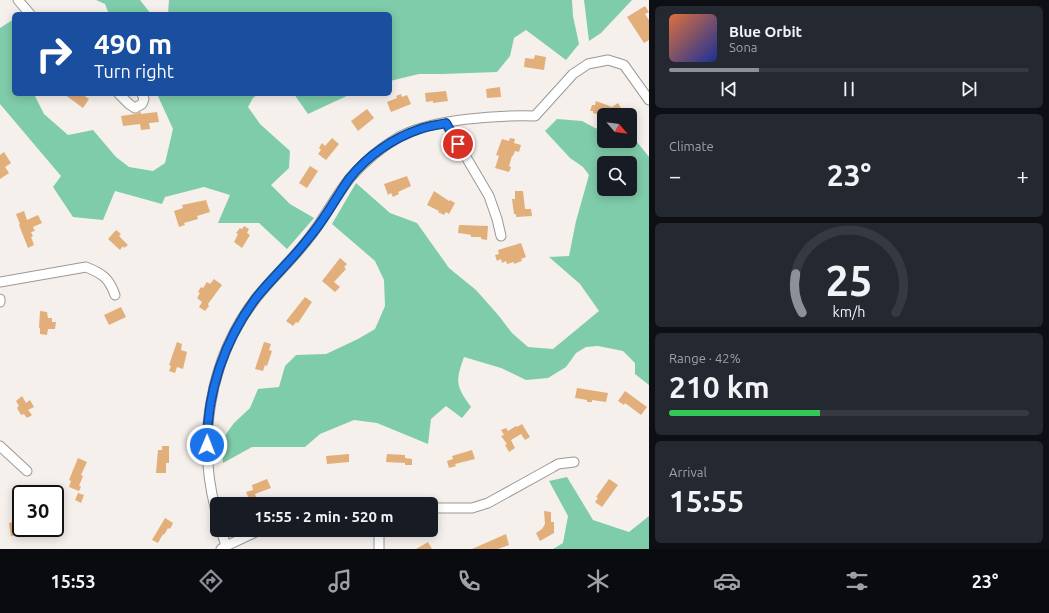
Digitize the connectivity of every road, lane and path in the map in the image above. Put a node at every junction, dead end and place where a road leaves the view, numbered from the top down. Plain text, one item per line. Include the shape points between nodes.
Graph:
1 (18, 0) edge
2 (28, 12) edge
3 (125, 96) edge
4 (143, 96) edge
5 (649, 100) edge
6 (446, 123) junction
7 (501, 236) dead end
8 (0, 282) edge
9 (115, 295) dead end
10 (0, 446) edge
11 (574, 462) dead end
12 (27, 471) dead end
13 (212, 497) edge
14 (438, 508) edge
15 (222, 537) edge
16 (245, 537) edge
17 (379, 537) edge
18 (224, 547) edge
19 (379, 549) edge

1 - 2 street
3 - 4 street via 129,104 135,108 142,104
5 - 6 street via 624,65 608,60 588,64 573,74 535,116 512,115
6 - 7 street via 489,196
6 - 13 street via 421,128 400,137 362,165 309,238 257,297 244,316 221,362 214,383 207,431
8 - 9 street via 86,267 106,277
10 - 12 street
11 - 14 street via 558,464 488,503 472,508
15 - 18 street
16 - 18 street
17 - 19 street

